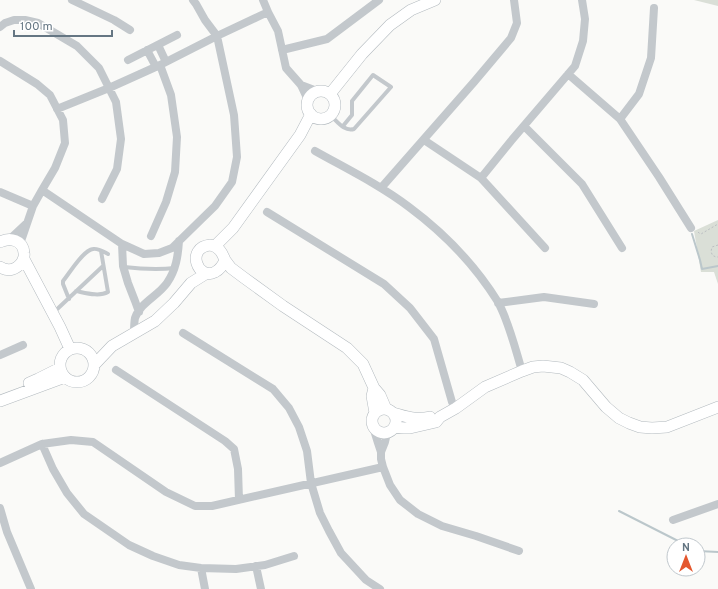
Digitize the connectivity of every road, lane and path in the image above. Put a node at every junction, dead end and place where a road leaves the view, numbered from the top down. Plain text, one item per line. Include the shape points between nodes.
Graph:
1 (72, 0) edge
2 (193, 0) edge
3 (263, 0) edge
4 (379, 0) edge
5 (435, 0) edge
6 (514, 0) edge
7 (582, 0) edge
8 (654, 8) dead end
9 (268, 12) junction
10 (0, 27) edge
11 (130, 30) dead end
12 (177, 35) dead end
13 (216, 36) junction
14 (158, 45) junction
15 (147, 50) junction
16 (282, 50) junction
17 (128, 60) dead end
18 (0, 61) edge
19 (161, 65) junction
20 (568, 74) junction
21 (301, 85) junction
22 (109, 88) junction
23 (317, 91) junction
24 (330, 94) junction
25 (308, 100) junction
26 (57, 109) junction
27 (321, 116) junction
28 (620, 119) junction
29 (343, 126) junction
30 (524, 126) junction
31 (424, 140) junction
32 (315, 151) dead end
33 (481, 178) junction
34 (381, 188) junction
35 (42, 190) junction
36 (0, 192) edge
37 (102, 199) dead end
38 (33, 206) junction
39 (267, 212) dead end
40 (718, 224) edge
41 (691, 228) joint
42 (151, 236) dead end
43 (179, 241) junction
44 (10, 242) edge
45 (122, 244) junction
46 (718, 245) edge
47 (545, 248) dead end
48 (622, 248) dead end
49 (101, 251) junction
50 (220, 253) junction
51 (108, 254) dead end
52 (718, 257) edge
53 (21, 262) junction
54 (196, 264) junction
55 (103, 266) junction
56 (123, 266) junction
57 (0, 267) edge
58 (175, 268) junction
59 (218, 270) junction
60 (207, 273) junction
61 (243, 277) junction
62 (191, 283) junction
63 (76, 291) junction
64 (69, 299) junction
65 (498, 303) junction
66 (594, 304) dead end
67 (139, 312) junction
68 (53, 313) junction
69 (183, 332) dead end
70 (134, 334) junction
71 (23, 345) dead end
72 (112, 346) junction
73 (70, 349) junction
74 (88, 352) junction
75 (0, 355) edge
76 (94, 365) junction
77 (116, 370) dead end
78 (522, 371) junction
79 (63, 373) junction
80 (374, 388) junction
81 (0, 393) edge
82 (0, 401) edge
83 (718, 407) edge
84 (456, 408) junction
85 (390, 411) junction
86 (374, 412) junction
87 (440, 417) junction
88 (374, 430) junction
89 (391, 430) junction
90 (42, 444) junction
91 (381, 452) junction
92 (0, 463) edge
93 (383, 467) junction
94 (311, 483) junction
95 (239, 500) junction
96 (718, 504) edge
97 (0, 508) edge
98 (673, 520) dead end
99 (519, 551) dead end
100 (294, 556) dead end
101 (256, 566) junction
102 (200, 568) junction
103 (31, 589) edge
104 (205, 589) edge
105 (261, 589) edge
106 (380, 589) edge

1 - 11 street
2 - 13 street
3 - 9 street
4 - 16 street via 327,39
5 - 24 street via 411,10 390,24
6 - 31 street via 517,23 511,38
7 - 20 street via 585,19 583,40 574,66
8 - 28 street via 651,58 639,94
9 - 13 street
9 - 16 street via 278,31
10 - 22 street via 14,20 38,23 77,46 99,68
12 - 14 street
13 - 19 street
13 - 43 street via 234,114 237,157 232,182 224,194
14 - 15 street
14 - 19 street
15 - 17 street
15 - 19 street
16 - 21 street via 286,68
18 - 26 street via 37,84 50,96
19 - 22 street
19 - 42 street via 171,95 177,137 175,172 166,202
20 - 28 street
20 - 30 street
21 - 23 street
21 - 25 street
22 - 26 street
22 - 37 street via 116,102 121,139 117,169
23 - 24 street
23 - 25 street
24 - 27 street via 335,102 333,112
25 - 27 street via 308,109
26 - 35 street via 63,120 65,143 55,168
27 - 29 lane
27 - 50 street via 300,135 233,228
28 - 41 street
29 - 29 lane via 349,130 354,129 391,87 373,75 352,101 352,115
30 - 33 street
30 - 48 street via 582,184
31 - 33 street
31 - 34 street
32 - 34 street
33 - 47 street
34 - 65 street via 414,210 458,250
35 - 38 street
35 - 45 street
36 - 38 street
38 - 44 street via 27,224
39 - 84 street via 384,284 410,308 434,339
40 - 41 path via 702,234
43 - 45 street via 172,248 159,253 144,254
43 - 58 street
44 - 53 street via 23,248
45 - 56 street
46 - 52 path via 712,247 711,251 713,256
49 - 51 lane
49 - 55 lane
49 - 64 lane via 95,248 88,250 63,282
50 - 54 street via 206,246 198,251
50 - 59 street via 222,267
50 - 61 street
53 - 57 street via 12,270
53 - 68 street via 34,278
54 - 60 street
54 - 62 street
55 - 63 lane
55 - 63 lane via 108,292 97,294
56 - 58 lane via 138,269
56 - 67 street
58 - 67 street via 160,292
59 - 60 street
59 - 61 street
60 - 62 street
61 - 80 street via 347,348 363,364
62 - 70 street via 155,321
63 - 64 lane
64 - 68 lane
65 - 66 street via 544,297
65 - 78 street via 513,339
67 - 70 street via 136,316
68 - 73 street
69 - 94 street via 273,389 289,408 299,427 307,451
70 - 72 street
71 - 75 street
72 - 74 street
72 - 76 street
73 - 74 street via 80,348
73 - 79 street via 61,359
74 - 76 street via 92,355
76 - 79 street via 91,376 81,382 70,381
77 - 95 street via 234,449 238,469
78 - 83 street via 543,366 570,372 583,380 619,418 640,427 667,427
78 - 84 street via 485,387
79 - 81 street
79 - 82 street
80 - 85 street
80 - 86 street
84 - 87 street
85 - 86 street via 380,409
85 - 87 street via 420,419
85 - 89 street via 396,417
86 - 88 street via 371,421
87 - 89 street via 436,422
88 - 89 street via 382,434
88 - 91 street
89 - 91 street
90 - 92 street
90 - 95 street via 71,440 93,442 166,492 195,506 212,506
90 - 102 street via 53,470 84,514 129,545 179,565
91 - 93 street
93 - 94 street
93 - 99 street via 390,485 400,500 418,514 442,526
94 - 95 street
94 - 106 street via 320,513 341,553 366,580
96 - 98 street
97 - 103 street via 7,532
100 - 101 street
101 - 102 street via 236,569
101 - 105 street
102 - 104 street

